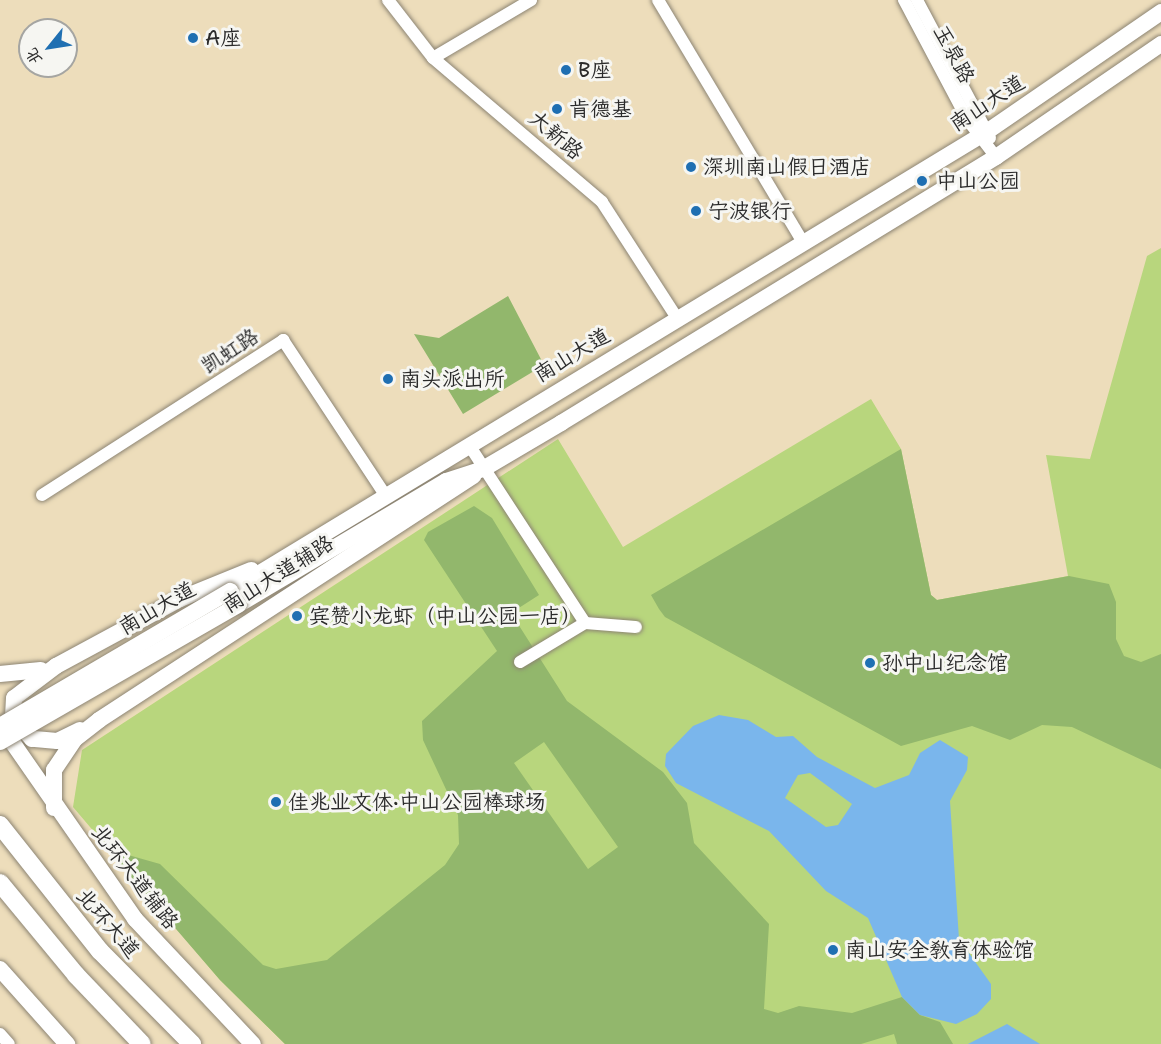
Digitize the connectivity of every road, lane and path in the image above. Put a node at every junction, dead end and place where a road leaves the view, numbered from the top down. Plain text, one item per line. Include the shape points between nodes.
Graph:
1 (388, 0) edge
2 (531, 0) edge
3 (658, 0) edge
4 (904, 0) edge
5 (917, 0) edge
6 (1161, 12) edge
7 (1161, 44) edge
8 (433, 58) junction
9 (983, 134) junction
10 (996, 157) junction
11 (803, 242) junction
12 (677, 318) junction
13 (469, 446) junction
14 (483, 469) junction
15 (42, 495) dead end
16 (386, 496) junction
17 (291, 564) junction
18 (234, 598) junction
19 (585, 623) junction
20 (636, 627) dead end
21 (520, 662) dead end
22 (56, 666) junction
23 (0, 674) edge
24 (99, 720) junction
25 (0, 724) edge
26 (0, 742) edge
27 (54, 808) junction
28 (0, 825) edge
29 (0, 883) edge
30 (0, 969) edge
31 (0, 1034) edge
32 (9, 1044) edge
33 (67, 1044) edge
34 (142, 1044) edge
35 (192, 1044) edge
36 (253, 1044) edge

1 - 8 street, 大新路
2 - 8 street
3 - 11 street
4 - 9 street, 玉泉路
5 - 9 street, 玉泉路
6 - 9 main road, 南山大道
7 - 10 main road, 南山大道
8 - 12 street, 大新路 via 587,186 618,222
9 - 10 street, 玉泉路
9 - 11 main road, 南山大道
10 - 14 main road, 南山大道
11 - 12 main road, 南山大道
12 - 13 main road, 南山大道
13 - 14 street
13 - 16 main road, 南山大道
14 - 17 main road, 南山大道 via 446,482
14 - 19 street via 495,479
14 - 24 main road, 南山大道辅路
15 - 16 street, 凯虹路 via 283,340
16 - 17 main road, 南山大道
17 - 18 main road, 南山大道
17 - 22 main road, 南山大道辅路 via 180,599
18 - 25 main road, 南山大道, bridge
18 - 26 main road, 南山大道, bridge
19 - 20 street
19 - 21 street
22 - 23 main road
22 - 24 main road via 14,698 13,717 24,734 40,742 57,741
24 - 27 main road via 75,739 54,770
25 - 27 main road, 北环大道辅路
27 - 36 main road, 北环大道辅路 via 135,919
28 - 35 highway, 北环大道 via 100,951
29 - 34 highway via 76,975
30 - 33 main road
31 - 32 street

